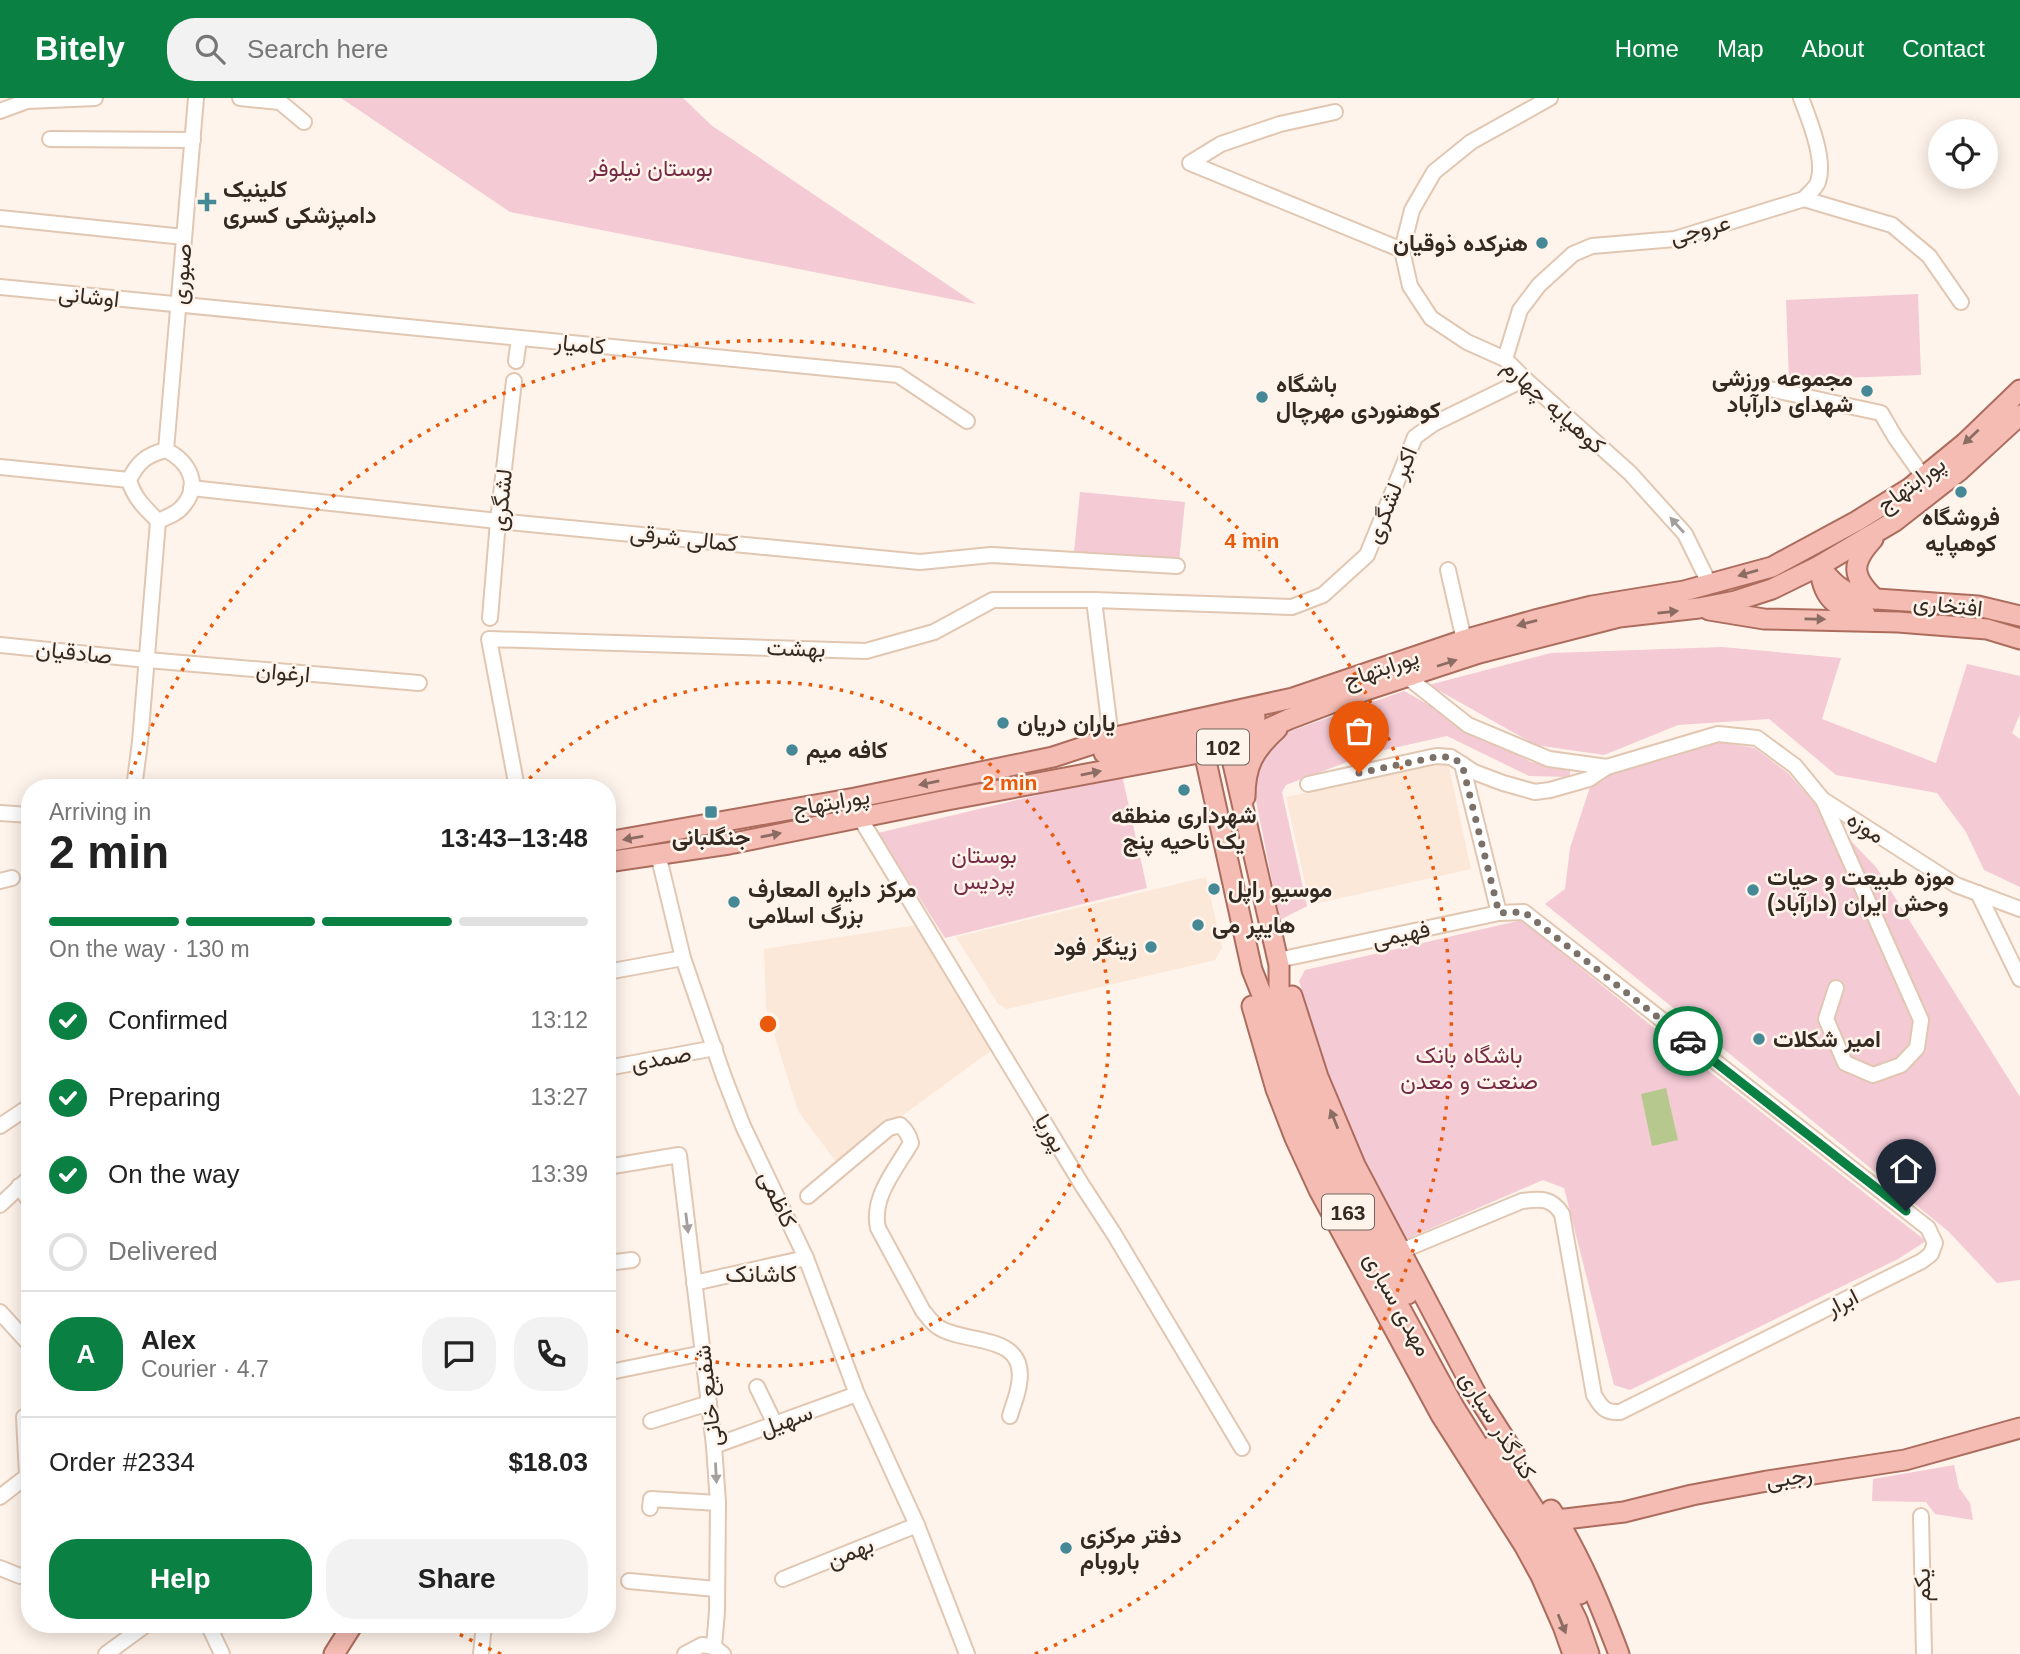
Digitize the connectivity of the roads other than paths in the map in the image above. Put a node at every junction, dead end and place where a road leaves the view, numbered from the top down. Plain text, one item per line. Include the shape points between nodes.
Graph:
1 (95, 98) edge
2 (196, 98) edge
3 (240, 98) edge
4 (1550, 98) edge
5 (1801, 98) edge
6 (0, 110) edge
7 (1335, 112) dead end
8 (304, 122) dead end
9 (50, 139) dead end
10 (193, 140) junction
11 (1804, 199) junction
12 (0, 218) edge
13 (184, 237) junction
14 (1402, 250) junction
15 (0, 287) edge
16 (1961, 302) dead end
17 (178, 305) junction
18 (519, 338) junction
19 (1505, 359) junction
20 (516, 361) dead end
21 (1525, 379) junction
22 (514, 381) dead end
23 (1770, 389) dead end
24 (2020, 390) edge
25 (2020, 415) edge
26 (967, 421) dead end
27 (166, 450) junction
28 (0, 467) edge
29 (1924, 478) junction
30 (129, 480) junction
31 (191, 488) junction
32 (158, 521) junction
33 (498, 521) junction
34 (1880, 531) junction
35 (1810, 545) junction
36 (1177, 566) dead end
37 (1819, 566) junction
38 (1448, 570) dead end
39 (1710, 585) junction
40 (1684, 591) junction
41 (1875, 598) junction
42 (1094, 600) junction
43 (1699, 608) junction
44 (2020, 616) edge
45 (490, 618) dead end
46 (1898, 622) junction
47 (2020, 639) edge
48 (1464, 640) junction
49 (0, 645) edge
50 (147, 660) junction
51 (1406, 676) junction
52 (419, 684) dead end
53 (1293, 698) junction
54 (1289, 719) junction
55 (1210, 732) junction
56 (1111, 738) junction
57 (1228, 746) junction
58 (1204, 752) junction
59 (1053, 757) junction
60 (1462, 764) junction
61 (1607, 767) junction
62 (135, 779) edge
63 (515, 779) edge
64 (1308, 784) dead end
65 (855, 798) junction
66 (1824, 800) junction
67 (0, 813) edge
68 (21, 815) edge
69 (1245, 816) junction
70 (860, 818) junction
71 (723, 821) junction
72 (616, 840) edge
73 (729, 844) junction
74 (658, 854) junction
75 (616, 861) edge
76 (1259, 878) junction
77 (1233, 883) junction
78 (1978, 893) junction
79 (2020, 909) edge
80 (1524, 912) joint
81 (1499, 913) junction
82 (683, 958) junction
83 (1278, 963) junction
84 (616, 970) edge
85 (1252, 971) junction
86 (2020, 978) edge
87 (1836, 988) dead end
88 (715, 1048) junction
89 (616, 1066) edge
90 (21, 1112) edge
91 (0, 1126) edge
92 (616, 1165) edge
93 (21, 1186) edge
94 (808, 1196) dead end
95 (0, 1205) edge
96 (1401, 1251) junction
97 (806, 1258) junction
98 (632, 1260) dead end
99 (616, 1262) edge
100 (694, 1283) junction
101 (0, 1312) edge
102 (21, 1335) edge
103 (703, 1353) junction
104 (616, 1371) edge
105 (757, 1387) dead end
106 (857, 1394) junction
107 (709, 1404) junction
108 (1010, 1416) dead end
109 (651, 1421) dead end
110 (775, 1424) junction
111 (2020, 1428) edge
112 (714, 1446) junction
113 (1242, 1448) dead end
114 (21, 1481) edge
115 (0, 1497) edge
116 (650, 1503) dead end
117 (718, 1503) junction
118 (1921, 1516) dead end
119 (1557, 1520) junction
120 (917, 1525) junction
121 (0, 1568) edge
122 (20, 1576) dead end
123 (783, 1579) dead end
124 (629, 1581) dead end
125 (716, 1589) junction
126 (135, 1633) edge
127 (212, 1633) edge
128 (347, 1633) edge
129 (483, 1633) edge
130 (717, 1646) edge
131 (106, 1654) edge
132 (222, 1654) edge
133 (334, 1654) edge
134 (481, 1654) edge
135 (685, 1654) edge
136 (967, 1654) edge
137 (1573, 1654) edge
138 (1589, 1654) edge
139 (1603, 1654) edge
140 (1619, 1654) edge
141 (1924, 1654) edge

1 - 6 street via 27,101
2 - 10 street, صبوری
3 - 8 street via 280,102
4 - 14 street, کوهپایه چهارم via 1471,142 1434,172 1412,210
5 - 11 street via 1820,162 1818,183
7 - 14 street via 1221,144 1190,163
9 - 10 street
10 - 13 street, صبوری
11 - 16 street via 1892,225 1929,256
11 - 19 street, عروجی via 1675,239 1592,246 1573,254 1520,310
12 - 13 street
13 - 17 street, صبوری
14 - 19 street, کوهپایه چهارم via 1410,286 1431,318 1467,342
15 - 17 street, اوشانی
17 - 18 street, کامیار
17 - 27 street, صبوری
18 - 20 street
18 - 26 street, کامیار via 898,374
19 - 21 street, کوهپایه چهارم
39 -> 21 street, کوهپایه چهارم via 1676,523 1630,473
21 - 42 street, اکبر لشگری via 1415,437 1367,555 1323,595 1292,607
22 - 33 street, لشگری
23 - 29 street via 1881,413
24 -> 29 main road, پورابتهاج / 102
25 - 34 main road, پورابتهاج / 102 via 1938,488
27 - 30 street via 145,457
27 - 31 street via 187,466
28 - 30 street
29 - 35 main road, پورابتهاج / 102 via 1880,508
30 - 32 street via 139,502
31 - 32 street via 183,506
31 - 33 street, کمالی شرقی
32 - 50 street
33 - 36 street, کمالی شرقی via 920,562 991,555
33 - 45 street, لشگری
34 - 37 main road, پورابتهاج / 102
34 - 41 main road via 1861,552 1856,569
35 - 37 main road
35 -> 39 main road, پورابتهاج / 102 via 1772,567
37 - 41 main road, افتخاری via 1847,593
37 - 43 main road, پورابتهاج / 102 via 1772,589
37 - 46 main road via 1823,589 1832,601 1844,609
38 - 48 street
39 - 40 main road, پورابتهاج / 102
40 - 43 main road via 1700,595
40 -> 48 main road, پورابتهاج / 102 via 1592,606
41 - 44 main road, افتخاری via 1978,606
42 - 56 street
42 - 63 street, بهشت via 993,600 934,632 866,651 489,639
43 -> 46 main road via 1764,619
51 -> 43 main road, پورابتهاج / 102 via 1571,628
46 - 47 main road, افتخاری via 1987,629
48 - 53 main road, پورابتهاج / 102
49 - 50 street, صادقیان
50 - 52 street, ارغوان
50 - 62 street
51 - 54 main road, پورابتهاج / 102
51 - 61 street via 1468,724 1549,760
53 - 55 main road
53 - 56 main road, پورابتهاج / 102
54 - 57 main road, پورابتهاج / 102
54 - 69 main road via 1256,750 1245,782
55 - 58 main road, مهدی سباری / 163
55 - 59 main road via 1099,754
56 - 59 main road, پورابتهاج / 102
57 - 58 main road, پورابتهاج / 102
57 - 69 main road, 163
70 -> 58 main road, پورابتهاج / 102
58 - 77 main road, مهدی سباری / 163
59 -> 65 main road, پورابتهاج / 102
60 - 61 street via 1535,792 1589,779
60 - 64 street via 1451,757 1436,757
60 - 81 street
61 - 66 street via 1718,734 1757,738 1795,766
65 - 70 main road
65 - 71 main road, پورابتهاج / 102
66 - 78 street, موزه via 1956,885
66 - 87 street via 1921,1020 1917,1048 1900,1065 1873,1075 1845,1063 1826,1019
67 - 68 street
69 - 76 main road, 163
73 -> 70 main road, پورابتهاج / 102
70 - 113 street, پوریا
71 -> 72 main road, پورابتهاج / 102
71 - 73 main road
73 - 74 main road, پورابتهاج / 102
74 - 75 main road, پورابتهاج / 102
74 - 82 street, کاظمی
76 - 77 main road
76 - 83 main road, 163
77 - 85 main road, مهدی سباری / 163
78 - 79 street, موزه
78 - 86 street
80 - 81 street, فهیمی
80 - 96 street, ابرار via 1928,1228 1935,1243 1922,1261 1610,1413 1594,1395 1562,1214 1556,1205 1542,1199 1522,1201
81 - 83 street, فهیمی
82 - 84 street
82 - 88 street, کاظمی
96 -> 83 main road, کنارگذر سباری via 1335,1121
83 - 139 main road, 163 via 1279,998 1300,1071 1341,1170 1465,1400 1547,1529 1589,1614
85 -> 137 main road, کنارگذر سباری via 1251,1002 1276,1089 1314,1180 1441,1415 1530,1555
85 - 138 main road, مهدی سباری / 163 via 1290,1087 1329,1178 1454,1407 1536,1537
88 - 89 street, صمدی
88 - 97 street, کاظمی via 743,1126
90 - 91 street
92 -> 100 street, شفیع خانی via 678,1155
93 - 95 street
94 - 108 street via 889,1128 900,1125 905,1129 911,1143 878,1200 878,1228 931,1321 948,1332 996,1343 1017,1360 1020,1382
96 - 119 main road, کنارگذر سباری via 1475,1394
97 - 100 street
97 - 106 street, کاظمی
98 - 99 street
100 - 103 street, شفیع خانی
101 - 102 street
103 - 104 street
103 - 107 street, شفیع خانی
105 - 110 street
106 - 110 street, سهیل
106 - 120 street, کاظمی
107 - 109 street
107 - 112 street, شفیع خانی
110 - 112 street, سهیل
111 - 119 main road, رجبی via 1905,1460 1767,1481 1624,1512
112 -> 117 street, شفیع خانی
114 - 115 street
116 - 117 street
117 - 125 street, شفیع خانی
118 - 141 street, یکم
119 - 140 main road, کنارگذر سباری via 1582,1565
120 - 123 street, بهمن
120 - 136 street, کاظمی
121 - 122 street
124 - 125 street
125 - 130 street, شفیع خانی
126 - 131 street
127 - 132 street
128 - 133 main road
129 - 134 street
130 - 135 street via 702,1645

